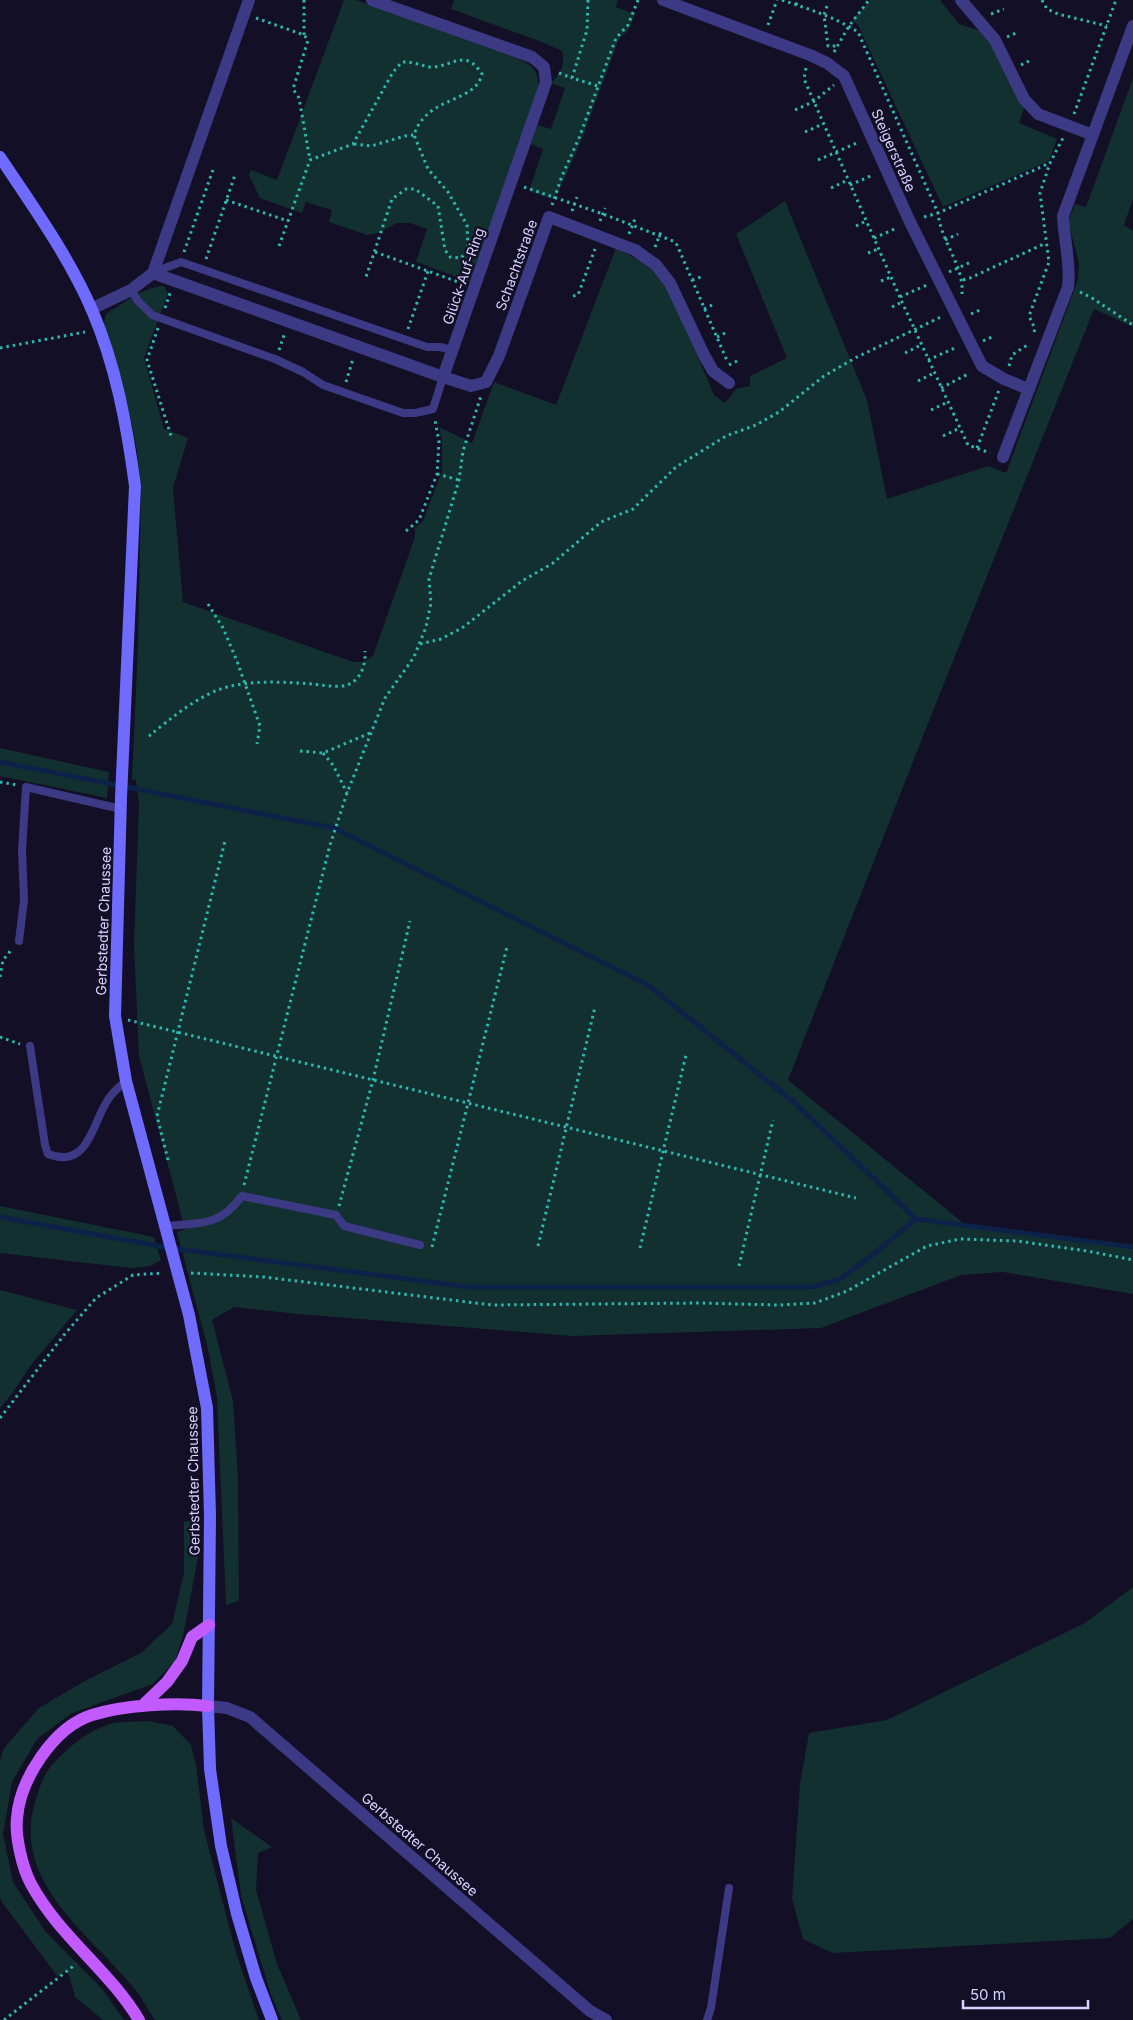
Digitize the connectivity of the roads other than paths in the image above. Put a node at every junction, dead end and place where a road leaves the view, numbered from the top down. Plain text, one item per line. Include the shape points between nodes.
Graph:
1 (249, 0) edge
2 (372, 0) edge
3 (663, 0) edge
4 (961, 0) edge
5 (1133, 26) edge
6 (1093, 135) junction
7 (0, 157) edge
8 (153, 273) junction
9 (131, 290) junction
10 (91, 309) junction
11 (453, 350) junction
12 (443, 377) junction
13 (729, 383) dead end
14 (1028, 389) junction
15 (1003, 457) road end
16 (121, 803) junction
17 (19, 941) road end
18 (30, 1046) road end
19 (126, 1081) junction
20 (165, 1226) junction
21 (420, 1245) road end
22 (209, 1625) junction
23 (142, 1706) junction
24 (208, 1706) junction
25 (729, 1888) dead end
26 (139, 2020) edge
27 (272, 2020) edge
28 (606, 2020) edge
29 (707, 2020) edge

1 - 8 street
2 - 11 street, Glück-Auf-Ring via 532,57 544,68 546,82
3 - 14 street, Steigerstraße via 810,55 844,76 885,169 982,366
4 - 6 street via 995,40 1024,99 1038,114
5 - 6 street
6 - 14 street via 1063,216 1070,272 1068,287
7 - 10 main road, Gerbstedter Chaussee via 61,250
8 - 9 street
8 - 11 lane via 181,262 404,340
8 - 12 street
9 - 10 street
9 - 12 lane via 146,310 161,319 275,360 342,392 403,413 433,409
10 - 16 main road, Gerbstedter Chaussee via 123,410 135,486
11 - 12 street, Glück-Auf-Ring
12 - 13 street, Schachtstraße via 471,386 486,382 499,356 548,217 635,250 656,265 670,283 713,371
14 - 15 street
16 - 17 lane via 26,787 22,850 24,900
16 - 19 main road, Gerbstedter Chaussee via 115,1016
18 - 19 lane via 45,1145 48,1154 60,1159 78,1154 91,1136 109,1097
19 - 20 main road, Gerbstedter Chaussee
20 - 21 lane via 212,1222 231,1210 242,1196 336,1215 344,1226
20 - 22 main road, Gerbstedter Chaussee via 196,1344 207,1408
22 - 23 main road via 192,1637 182,1661 167,1682
22 - 24 main road, Gerbstedter Chaussee
23 - 24 main road
23 - 26 main road via 91,1715 55,1739 38,1762 21,1796 16,1836 30,1882 50,1914 128,2002
24 - 27 main road, Gerbstedter Chaussee via 210,1769 221,1846 247,1950
24 - 28 street, Gerbstedter Chaussee via 227,1708 250,1717 590,2011
25 - 29 lane

